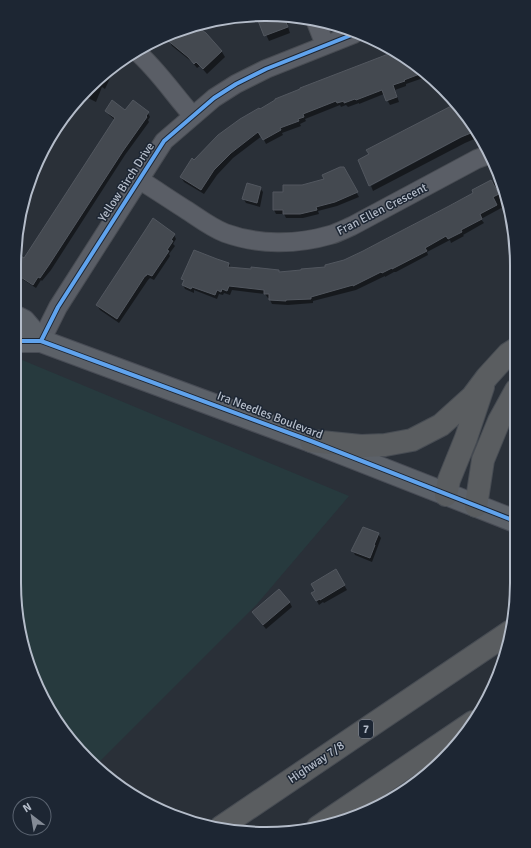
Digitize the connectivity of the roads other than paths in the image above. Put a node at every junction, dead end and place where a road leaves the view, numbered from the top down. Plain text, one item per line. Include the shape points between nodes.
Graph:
1 (318, 27) edge
2 (349, 36) edge
3 (325, 46) junction
4 (141, 56) edge
5 (193, 116) junction
6 (485, 156) edge
7 (140, 180) junction
8 (21, 320) edge
9 (21, 341) edge
10 (41, 341) junction
11 (510, 353) edge
12 (487, 377) junction
13 (510, 401) edge
14 (311, 441) junction
15 (446, 495) junction
16 (476, 506) junction
17 (510, 519) edge
18 (504, 636) edge
19 (458, 732) edge
20 (331, 818) edge
21 (225, 823) edge

1 - 3 street
2 - 3 street, Yellow Birch Drive
3 - 5 street, Yellow Birch Drive via 266,69 236,84
4 - 5 street
5 - 7 street, Yellow Birch Drive via 164,141
6 - 7 street, Fran Ellen Crescent via 352,226 331,235 295,242 278,243 224,233
7 - 10 street, Yellow Birch Drive via 58,307
8 - 10 main road, Ira Needles Boulevard
9 - 10 main road, Ira Needles Boulevard
10 - 14 main road, Ira Needles Boulevard
11 - 12 highway
12 - 14 highway via 472,397 441,426 412,440 360,446
12 - 15 highway via 449,480
13 - 16 highway via 483,460
14 - 15 main road, Ira Needles Boulevard
15 - 16 main road, Ira Needles Boulevard
16 - 17 main road, Ira Needles Boulevard
18 - 21 highway, Highway 7/8 / 7
19 - 20 highway

